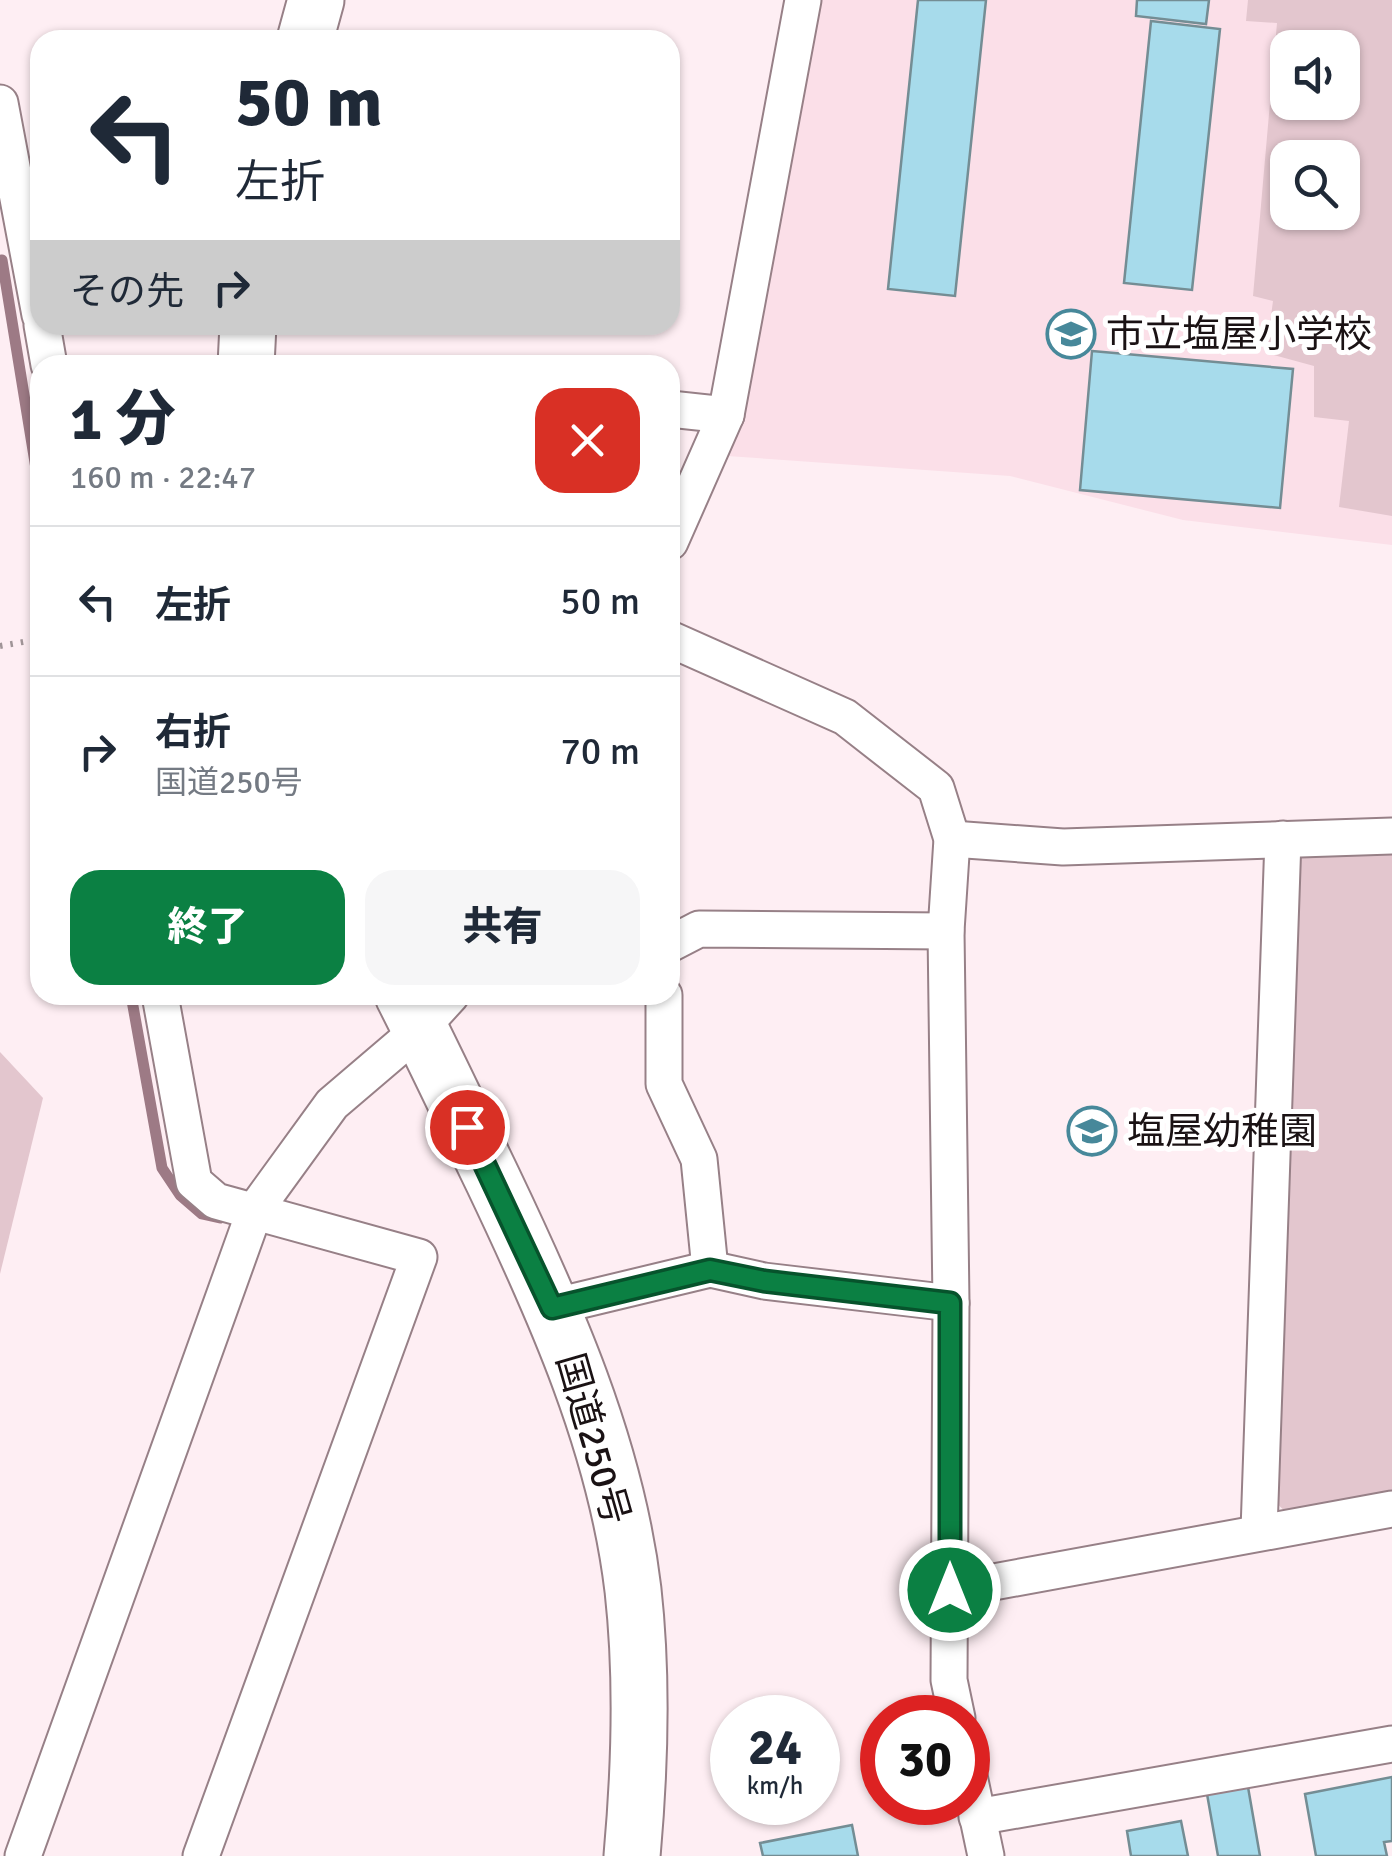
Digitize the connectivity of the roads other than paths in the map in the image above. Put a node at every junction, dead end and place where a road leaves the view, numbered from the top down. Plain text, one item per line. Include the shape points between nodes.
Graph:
1 (316, 0) edge
2 (804, 0) edge
3 (308, 30) edge
4 (0, 103) edge
5 (30, 262) edge
6 (680, 410) edge
7 (726, 415) junction
8 (680, 519) edge
9 (680, 643) edge
10 (1392, 836) edge
11 (952, 838) junction
12 (1283, 839) junction
13 (946, 931) junction
14 (680, 939) edge
15 (162, 1005) edge
16 (664, 1005) edge
17 (425, 1006) edge
18 (256, 1210) junction
19 (710, 1270) junction
20 (950, 1303) junction
21 (552, 1308) junction
22 (1392, 1509) edge
23 (1259, 1532) junction
24 (950, 1590) junction
25 (953, 1695) edge
26 (1392, 1744) edge
27 (990, 1815) edge
28 (979, 1825) edge
29 (23, 1856) edge
30 (201, 1856) edge
31 (632, 1856) edge
32 (986, 1856) edge

1 - 3 highway
2 - 7 street
4 - 5 street
6 - 7 street
7 - 8 street
9 - 11 street via 845,716 936,788
10 - 12 street
11 - 12 street via 1063,847
11 - 13 street
12 - 23 street
13 - 14 street via 699,929
13 - 20 street
15 - 18 street via 194,1182 216,1201
16 - 19 street via 664,1084 699,1159
17 - 18 street via 332,1104
17 - 21 highway, 国道250号
18 - 29 street
18 - 30 street via 419,1257
19 - 20 street
19 - 21 street
20 - 24 street
21 - 31 highway, 国道250号 via 594,1418 632,1586 640,1691
22 - 23 street
23 - 24 street
24 - 25 street
26 - 27 street
28 - 32 street

